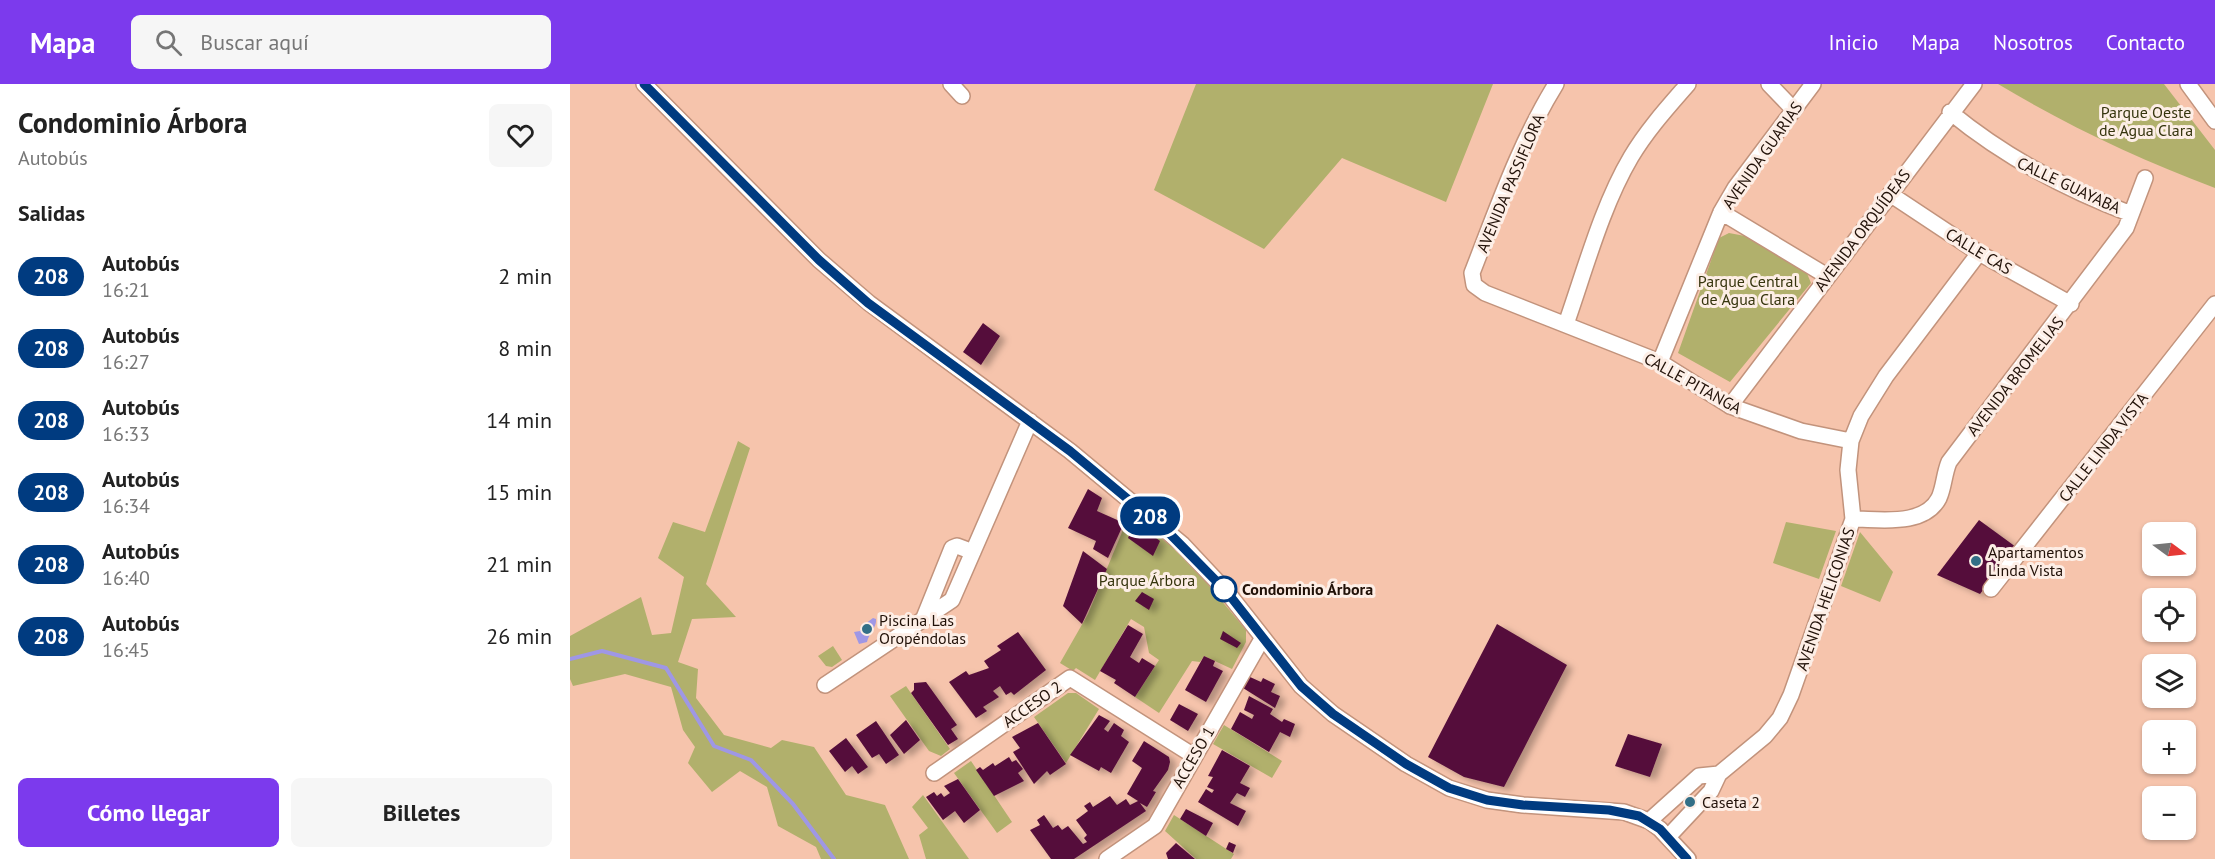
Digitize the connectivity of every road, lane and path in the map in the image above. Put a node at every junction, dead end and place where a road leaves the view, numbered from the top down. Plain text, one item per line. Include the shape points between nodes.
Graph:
1 (644, 84) edge
2 (951, 84) edge
3 (1556, 84) edge
4 (1688, 84) edge
5 (1769, 84) edge
6 (1813, 84) edge
7 (1974, 84) edge
8 (2187, 84) edge
9 (962, 96) dead end
10 (1793, 109) junction
11 (1950, 112) junction
12 (2215, 121) edge
13 (2145, 178) dead end
14 (1890, 194) junction
15 (1721, 212) junction
16 (2132, 214) junction
17 (1979, 253) junction
18 (1827, 276) junction
19 (1474, 285) joint
20 (2071, 304) junction
21 (2215, 304) edge
22 (1566, 324) junction
23 (1660, 362) junction
24 (1730, 406) junction
25 (1030, 421) junction
26 (1851, 441) junction
27 (1853, 519) junction
28 (973, 552) junction
29 (1992, 589) dead end
30 (923, 620) junction
31 (1262, 639) junction
32 (825, 685) dead end
33 (1194, 756) junction
34 (934, 773) dead end
35 (1719, 774) junction
36 (1649, 821) junction
37 (1668, 837) junction
38 (1107, 859) edge
39 (1688, 859) edge

1 - 25 street via 819,260 868,303
2 - 9 street
3 - 19 street, AVENIDA PASSIFLORA via 1522,149 1472,273
4 - 22 street via 1631,157 1612,196
5 - 10 street
6 - 10 street, AVENIDA GUARIAS
7 - 11 street, AVENIDA ORQUÍDEAS
8 - 12 street
10 - 15 street, AVENIDA GUARIAS
11 - 14 street, AVENIDA ORQUÍDEAS
11 - 16 street, CALLE GUAYABA via 2024,166
13 - 16 street, AVENIDA BROMELIAS
14 - 17 street, CALLE CAS
14 - 18 street, AVENIDA ORQUÍDEAS
15 - 18 street
15 - 23 street, AVENIDA GUARIAS
16 - 20 street, AVENIDA BROMELIAS
17 - 20 street, CALLE CAS
17 - 26 street, AVENIDA HELICONIAS via 1886,376 1861,416
18 - 24 street, AVENIDA ORQUÍDEAS
19 - 22 street, CALLE PITANGA via 1485,293
20 - 27 street, AVENIDA BROMELIAS via 1949,462 1938,500 1929,510 1900,519
21 - 29 street, CALLE LINDA VISTA
22 - 23 street, CALLE PITANGA
23 - 24 street, CALLE PITANGA
24 - 26 street, CALLE PITANGA via 1801,430
25 - 28 street
25 - 31 street via 1182,544 1227,592
26 - 27 street, AVENIDA HELICONIAS via 1848,470
27 - 35 street, AVENIDA HELICONIAS via 1780,718 1765,736
28 - 30 street via 952,600
28 - 30 street via 952,548
30 - 32 street
31 - 33 street, ACCESO 1
31 - 36 street via 1321,705 1406,764 1449,788 1487,800 1624,812
33 - 34 street, ACCESO 2 via 1070,678
33 - 38 street, ACCESO 1 via 1155,826
35 - 36 street, AVENIDA HELICONIAS via 1699,776
35 - 37 street, AVENIDA HELICONIAS via 1711,792
36 - 37 street
37 - 39 street

